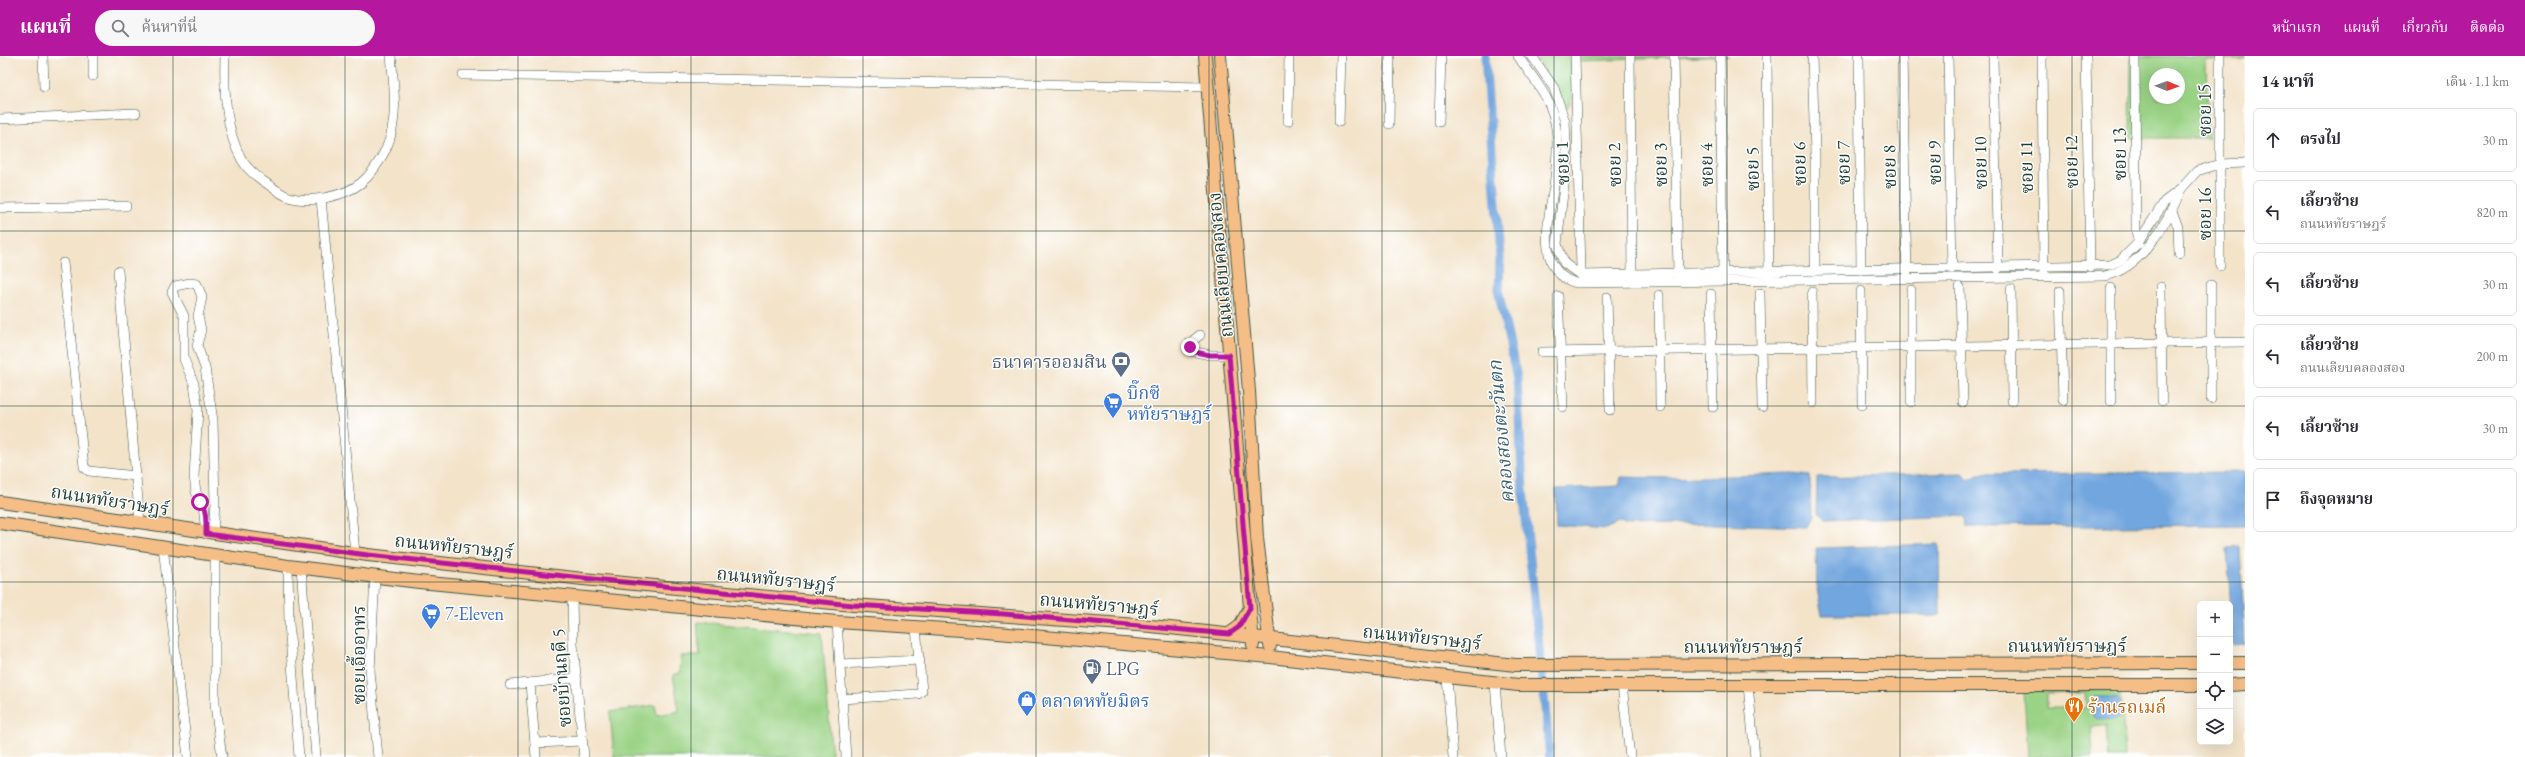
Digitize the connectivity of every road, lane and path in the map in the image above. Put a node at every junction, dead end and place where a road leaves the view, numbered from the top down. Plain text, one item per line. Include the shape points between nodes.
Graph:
1 (43, 56) edge
2 (93, 56) edge
3 (225, 56) edge
4 (391, 56) edge
5 (1205, 56) edge
6 (1220, 56) edge
7 (1289, 56) edge
8 (1341, 56) edge
9 (1390, 56) edge
10 (1441, 56) edge
11 (1518, 56) edge
12 (1532, 56) edge
13 (1575, 56) edge
14 (1630, 56) edge
15 (1674, 56) edge
16 (1720, 56) edge
17 (1766, 56) edge
18 (1812, 56) edge
19 (1859, 56) edge
20 (1902, 56) edge
21 (1948, 56) edge
22 (1993, 56) edge
23 (2042, 56) edge
24 (2086, 56) edge
25 (2135, 56) edge
26 (2220, 56) edge
27 (463, 75) dead end
28 (93, 76) dead end
29 (1207, 87) junction
30 (44, 88) dead end
31 (1554, 88) junction
32 (1545, 93) junction
33 (136, 113) dead end
34 (0, 119) edge
35 (1288, 121) dead end
36 (1339, 122) dead end
37 (1439, 122) dead end
38 (1388, 124) dead end
39 (1578, 160) junction
40 (2245, 163) edge
41 (2220, 164) junction
42 (1566, 165) junction
43 (1556, 167) junction
44 (2181, 189) junction
45 (321, 199) junction
46 (126, 206) dead end
47 (0, 208) edge
48 (2172, 211) junction
49 (1236, 231) junction
50 (1218, 233) junction
51 (2141, 247) junction
52 (2179, 254) dead end
53 (63, 263) dead end
54 (2220, 264) dead end
55 (2090, 267) junction
56 (1581, 269) dead end
57 (1952, 269) junction
58 (1998, 269) junction
59 (118, 270) dead end
60 (1861, 270) junction
61 (1815, 271) junction
62 (1723, 273) junction
63 (2044, 273) junction
64 (1678, 274) junction
65 (1907, 274) junction
66 (1632, 275) junction
67 (1769, 277) junction
68 (2211, 285) dead end
69 (1960, 287) dead end
70 (2161, 287) dead end
71 (2110, 288) dead end
72 (2010, 289) dead end
73 (1911, 290) dead end
74 (1861, 291) dead end
75 (2060, 291) dead end
76 (1812, 292) dead end
77 (1760, 293) dead end
78 (1711, 294) dead end
79 (1659, 295) dead end
80 (1558, 296) dead end
81 (1607, 296) dead end
82 (1200, 335) dead end
83 (2211, 342) junction
84 (2245, 342) edge
85 (2112, 343) junction
86 (2062, 344) junction
87 (2161, 344) junction
88 (2011, 345) junction
89 (1961, 346) junction
90 (1861, 347) junction
91 (1910, 347) junction
92 (1761, 348) junction
93 (1812, 348) junction
94 (1711, 349) junction
95 (1660, 350) junction
96 (1608, 351) junction
97 (1542, 352) dead end
98 (1559, 352) junction
99 (1229, 355) junction
100 (207, 381) junction
101 (194, 384) junction
102 (2211, 398) dead end
103 (2063, 400) dead end
104 (2012, 401) dead end
105 (2112, 401) dead end
106 (2162, 401) dead end
107 (1911, 402) dead end
108 (1963, 402) dead end
109 (1813, 403) dead end
110 (1862, 405) dead end
111 (1563, 407) dead end
112 (1660, 407) dead end
113 (1713, 407) dead end
114 (1762, 407) dead end
115 (1610, 410) dead end
116 (136, 476) junction
117 (0, 502) edge
118 (215, 504) junction
119 (203, 505) junction
120 (0, 523) edge
121 (140, 523) junction
122 (210, 534) junction
123 (163, 547) junction
124 (355, 553) junction
125 (215, 555) junction
126 (288, 566) junction
127 (301, 567) junction
128 (375, 577) junction
129 (572, 597) junction
130 (837, 603) junction
131 (1250, 608) junction
132 (1265, 616) junction
133 (837, 622) junction
134 (916, 628) junction
135 (1229, 634) junction
136 (1254, 638) junction
137 (1269, 639) junction
138 (1285, 641) junction
139 (1252, 656) junction
140 (1270, 657) junction
141 (920, 660) junction
142 (2197, 663) edge
143 (2233, 663) edge
144 (2245, 663) edge
145 (840, 664) junction
146 (1447, 677) junction
147 (576, 678) junction
148 (530, 683) junction
149 (1495, 683) junction
150 (510, 684) dead end
151 (2233, 684) edge
152 (2245, 684) edge
153 (1622, 685) junction
154 (1748, 685) junction
155 (2197, 685) edge
156 (842, 699) junction
157 (313, 729) junction
158 (297, 731) junction
159 (582, 741) junction
160 (535, 743) junction
161 (188, 757) edge
162 (222, 757) edge
163 (299, 757) edge
164 (316, 757) edge
165 (378, 757) edge
166 (536, 757) edge
167 (584, 757) edge
168 (846, 757) edge
169 (1453, 757) edge
170 (1501, 757) edge
171 (1630, 757) edge
172 (1755, 757) edge

1 - 30 street
2 - 28 street
3 - 45 street via 229,120 242,160 251,172 289,197
4 - 45 street via 395,105 386,148 376,167 360,184
5 - 29 main road, ถนนเลียบคลองสอง
6 - 49 main road, ถนนเลียบคลองสอง
7 - 35 street
8 - 36 street
9 - 38 street
10 - 37 street
11 - 32 street
12 - 31 street
13 - 39 street, ซอย 1
14 - 66 street, ซอย 2
15 - 64 street, ซอย 3
16 - 62 street, ซอย 4
17 - 67 street, ซอย 5
18 - 61 street, ซอย 6
19 - 60 street, ซอย 7
20 - 65 street, ซอย 8
21 - 57 street, ซอย 9
22 - 58 street, ซอย 10
23 - 63 street, ซอย 11
24 - 55 street, ซอย 12
25 - 51 street, ซอย 13 via 2136,231
26 - 41 street, ซอย 15
27 - 29 street
29 - 50 main road, ถนนเลียบคลองสอง
31 - 32 street
31 - 42 street via 1565,122
32 - 43 street via 1553,112 1556,130
33 - 34 street
39 - 42 street
39 - 56 street, ซอย 1
40 - 41 street
41 - 44 street via 2196,171
41 - 54 street, ซอย 16
42 - 43 street
42 - 66 street via 1557,244 1560,258 1568,268 1580,275
43 - 67 street via 1547,244 1552,264 1564,277 1582,283
44 - 48 street
44 - 51 street via 2165,201
45 - 124 street
46 - 47 street
48 - 51 street
48 - 52 street via 2178,227
49 - 50 main road
49 - 132 main road, ถนนเลียบคลองสอง via 1257,538
50 - 99 main road, ถนนเลียบคลองสอง
51 - 55 street via 2116,263
51 - 63 street via 2127,266 2113,274
53 - 116 street via 84,467 89,471
55 - 63 street
57 - 58 street
57 - 65 street
58 - 63 street
59 - 116 street
60 - 61 street
60 - 65 street
61 - 67 street
62 - 64 street
62 - 67 street
63 - 65 street
64 - 66 street
65 - 67 street
68 - 83 street
69 - 89 street
70 - 87 street
71 - 85 street
72 - 88 street
73 - 91 street
74 - 90 street
75 - 86 street
76 - 93 street
77 - 92 street
78 - 94 street
79 - 95 street
80 - 98 street
81 - 96 street
82 - 99 street via 1191,342 1190,351
83 - 84 street
83 - 87 street
83 - 102 street
85 - 86 street
85 - 87 street
85 - 105 street
86 - 88 street
86 - 103 street
87 - 106 street
88 - 89 street
88 - 104 street
89 - 91 street
89 - 108 street
90 - 91 street
90 - 93 street
90 - 110 street
91 - 107 street
92 - 93 street
92 - 94 street
92 - 114 street
93 - 109 street
94 - 95 street
94 - 113 street
95 - 96 street
95 - 112 street
96 - 98 street
96 - 115 street
97 - 98 street
98 - 111 street
99 - 131 main road, ถนนเลียบคลองสอง
100 - 101 street
100 - 101 street via 197,345 201,330 198,316 202,305 200,289 197,284 182,283 175,286 172,292 184,316 184,359
100 - 118 street via 213,420
101 - 119 street via 198,410 194,476 196,492
116 - 121 street
117 - 121 main road, ถนนหทัยราษฎร์
118 - 119 street
118 - 122 street
119 - 122 street
120 - 123 main road, ถนนหทัยราษฎร์
121 - 122 main road, ถนนหทัยราษฎร์
122 - 124 main road, ถนนหทัยราษฎร์
123 - 125 main road, ถนนหทัยราษฎร์
123 - 161 street
124 - 130 main road, ถนนหทัยราษฎร์
125 - 126 main road, ถนนหทัยราษฎร์
125 - 162 street via 216,705
126 - 127 main road, ถนนหทัยราษฎร์
126 - 158 street via 289,623
127 - 128 main road, ถนนหทัยราษฎร์
127 - 157 street
128 - 129 main road, ถนนหทัยราษฎร์
128 - 165 street, ซอยเอื้ออาทร via 370,670
129 - 133 main road, ถนนหทัยราษฎร์
129 - 147 street, ซอยบ้านฤดี 5
130 - 133 main road
130 - 135 main road, ถนนหทัยราษฎร์ via 1004,614
131 - 135 main road via 1239,627
131 - 136 main road, ถนนเลียบคลองสอง
132 - 137 main road, ถนนเลียบคลองสอง
132 - 138 main road via 1272,628
133 - 134 main road, ถนนหทัยราษฎร์
133 - 145 street
134 - 139 main road, ถนนหทัยราษฎร์
134 - 141 street
135 - 136 main road, ถนนหทัยราษฎร์
136 - 137 main road, ถนนหทัยราษฎร์
136 - 139 main road, ถนนเลียบคลองสอง
137 - 138 main road, ถนนหทัยราษฎร์
137 - 140 main road, ถนนเลียบคลองสอง
138 - 142 main road, ถนนหทัยราษฎร์ via 1516,664 1562,666
139 - 140 main road, ถนนหทัยราษฎร์
140 - 146 main road, ถนนหทัยราษฎร์
141 - 145 street
141 - 156 street via 922,691 918,694
143 - 144 main road
145 - 156 street
146 - 149 main road, ถนนหทัยราษฎร์
146 - 169 street
147 - 148 street
147 - 159 street, ซอยบ้านฤดี 5
148 - 150 street
148 - 160 street
149 - 153 main road, ถนนหทัยราษฎร์
149 - 170 street
151 - 152 main road
153 - 154 main road, ถนนหทัยราษฎร์
153 - 171 street
154 - 155 main road, ถนนหทัยราษฎร์
154 - 172 street
156 - 168 street
157 - 158 street
157 - 164 street
158 - 163 street
159 - 160 street
159 - 167 street, ซอยบ้านฤดี 5
160 - 166 street

